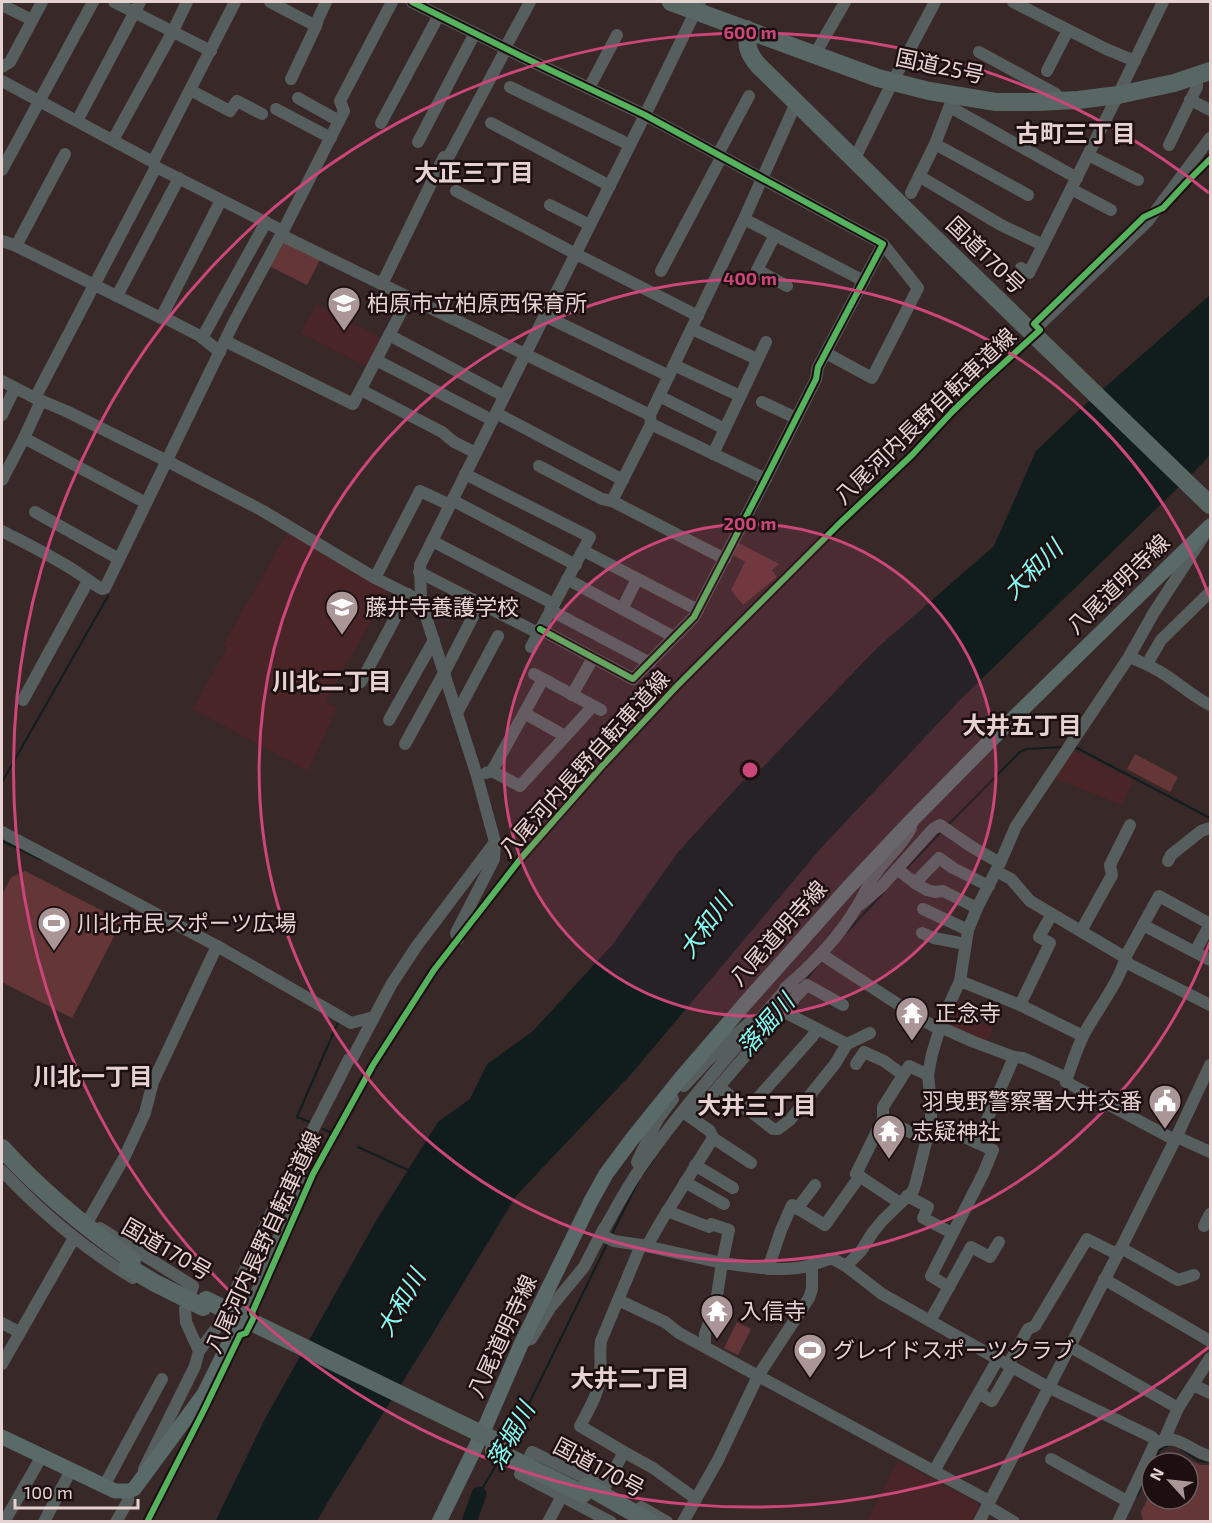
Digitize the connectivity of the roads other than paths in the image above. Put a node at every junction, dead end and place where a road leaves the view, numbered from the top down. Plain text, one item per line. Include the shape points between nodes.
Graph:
1 (42, 2) edge
2 (93, 2) edge
3 (114, 2) edge
4 (187, 2) edge
5 (235, 2) edge
6 (270, 2) edge
7 (326, 2) edge
8 (392, 2) edge
9 (412, 2) edge
10 (530, 2) edge
11 (670, 2) edge
12 (845, 2) edge
13 (935, 2) edge
14 (1013, 2) edge
15 (1163, 2) edge
16 (2, 5) edge
17 (698, 6) edge
18 (138, 7) edge
19 (439, 15) junction
20 (32, 20) junction
21 (316, 26) junction
22 (747, 29) junction
23 (1068, 30) junction
24 (173, 31) junction
25 (475, 33) junction
26 (617, 35) dead end
27 (505, 49) junction
28 (211, 51) junction
29 (979, 52) dead end
30 (815, 54) junction
31 (1135, 61) junction
32 (2, 67) edge
33 (1047, 71) dead end
34 (1204, 73) edge
35 (291, 79) dead end
36 (2, 81) edge
37 (893, 81) junction
38 (510, 87) dead end
39 (589, 88) junction
40 (190, 90) junction
41 (1118, 95) junction
42 (749, 96) dead end
43 (298, 98) dead end
44 (1190, 100) junction
45 (39, 101) junction
46 (1058, 101) junction
47 (952, 102) junction
48 (796, 103) junction
49 (276, 109) dead end
50 (1210, 110) edge
51 (262, 114) dead end
52 (645, 115) junction
53 (339, 120) junction
54 (77, 121) junction
55 (381, 123) dead end
56 (491, 123) dead end
57 (331, 138) junction
58 (1210, 138) edge
59 (113, 140) junction
60 (418, 142) dead end
61 (935, 144) junction
62 (630, 145) junction
63 (1169, 145) dead end
64 (64, 154) dead end
65 (720, 155) junction
66 (1088, 155) junction
67 (854, 160) junction
68 (155, 164) junction
69 (2, 170) edge
70 (919, 176) junction
71 (179, 178) junction
72 (762, 178) junction
73 (1138, 180) dead end
74 (1074, 184) junction
75 (610, 186) junction
76 (456, 191) dead end
77 (911, 193) dead end
78 (1028, 195) dead end
79 (221, 200) junction
80 (550, 205) dead end
81 (1111, 210) dead end
82 (744, 219) junction
83 (266, 222) junction
84 (590, 225) junction
85 (282, 233) junction
86 (775, 235) junction
87 (2, 241) edge
88 (883, 244) junction
89 (1043, 245) junction
90 (16, 246) junction
91 (576, 254) junction
92 (1021, 268) dead end
93 (661, 271) dead end
94 (864, 281) junction
95 (382, 284) junction
96 (94, 285) junction
97 (787, 286) dead end
98 (117, 297) junction
99 (409, 297) junction
100 (545, 315) junction
101 (698, 316) junction
102 (161, 318) junction
103 (692, 329) junction
104 (389, 335) junction
105 (1035, 335) junction
106 (202, 338) junction
107 (766, 342) dead end
108 (223, 346) junction
109 (826, 353) junction
110 (525, 356) junction
111 (757, 359) junction
112 (376, 360) junction
113 (671, 371) junction
114 (2, 381) edge
115 (15, 388) junction
116 (361, 390) junction
117 (504, 396) junction
118 (659, 396) junction
119 (740, 396) junction
120 (38, 399) junction
121 (762, 402) dead end
122 (2, 415) edge
123 (494, 417) junction
124 (796, 418) junction
125 (651, 420) junction
126 (725, 429) junction
127 (24, 438) junction
128 (476, 453) junction
129 (713, 454) junction
130 (167, 460) junction
131 (539, 466) dead end
132 (465, 474) junction
133 (766, 479) junction
134 (2, 480) edge
135 (623, 480) junction
136 (612, 501) junction
137 (451, 503) junction
138 (146, 504) junction
139 (1210, 506) edge
140 (35, 512) dead end
141 (1210, 527) edge
142 (2, 531) edge
143 (432, 541) junction
144 (584, 551) junction
145 (119, 559) junction
146 (725, 559) junction
147 (576, 565) junction
148 (419, 572) junction
149 (375, 578) junction
150 (567, 579) junction
151 (638, 579) junction
152 (88, 581) junction
153 (1210, 592) edge
154 (408, 594) junction
155 (421, 601) junction
156 (480, 603) junction
157 (552, 607) junction
158 (622, 609) junction
159 (698, 610) junction
160 (539, 631) junction
161 (598, 635) junction
162 (498, 636) dead end
163 (674, 637) junction
164 (434, 640) junction
165 (531, 647) dead end
166 (590, 656) junction
167 (1129, 657) junction
168 (650, 663) junction
169 (1147, 664) junction
170 (444, 673) junction
171 (361, 682) dead end
172 (572, 695) junction
173 (24, 700) dead end
174 (1210, 705) edge
175 (457, 713) junction
176 (524, 713) junction
177 (389, 720) dead end
178 (565, 736) junction
179 (405, 744) dead end
180 (492, 771) junction
181 (477, 776) junction
182 (915, 817) junction
183 (1130, 825) dead end
184 (1210, 828) edge
185 (2, 832) edge
186 (495, 842) junction
187 (1168, 861) dead end
188 (998, 867) junction
189 (900, 871) junction
190 (915, 883) junction
191 (989, 886) junction
192 (858, 906) junction
193 (977, 908) junction
194 (923, 909) dead end
195 (1052, 914) junction
196 (1210, 924) edge
197 (1143, 925) junction
198 (968, 930) junction
199 (1081, 931) junction
200 (922, 933) dead end
201 (458, 939) dead end
202 (965, 944) junction
203 (217, 946) junction
204 (1195, 952) junction
205 (824, 956) junction
206 (1125, 960) junction
207 (1210, 960) edge
208 (960, 981) junction
209 (796, 988) junction
210 (843, 1005) dead end
211 (1020, 1005) junction
212 (1210, 1005) edge
213 (784, 1012) junction
214 (374, 1017) junction
215 (358, 1022) junction
216 (940, 1028) junction
217 (817, 1029) junction
218 (870, 1033) dead end
219 (1083, 1036) junction
220 (847, 1044) junction
221 (1014, 1057) junction
222 (349, 1059) junction
223 (856, 1064) dead end
224 (1210, 1065) edge
225 (928, 1074) junction
226 (903, 1075) junction
227 (1067, 1078) junction
228 (683, 1081) junction
229 (719, 1087) junction
230 (747, 1110) junction
231 (687, 1115) junction
232 (883, 1119) junction
233 (931, 1122) junction
234 (317, 1123) junction
235 (712, 1138) junction
236 (1176, 1138) junction
237 (2, 1139) edge
238 (927, 1140) junction
239 (977, 1143) junction
240 (2, 1148) edge
241 (1210, 1152) edge
242 (2, 1161) edge
243 (751, 1163) dead end
244 (696, 1165) junction
245 (2, 1171) edge
246 (860, 1176) junction
247 (685, 1182) junction
248 (815, 1185) dead end
249 (733, 1188) dead end
250 (903, 1200) junction
251 (724, 1204) dead end
252 (798, 1209) junction
253 (667, 1211) junction
254 (1210, 1214) edge
255 (88, 1221) junction
256 (1204, 1226) dead end
257 (952, 1233) junction
258 (606, 1237) junction
259 (74, 1238) junction
260 (999, 1242) dead end
261 (644, 1246) junction
262 (1119, 1251) junction
263 (722, 1263) junction
264 (130, 1264) junction
265 (812, 1264) junction
266 (846, 1266) junction
267 (768, 1269) junction
268 (1194, 1275) dead end
269 (1104, 1279) junction
270 (949, 1287) junction
271 (231, 1298) tunnel mouth
272 (618, 1300) junction
273 (198, 1305) junction
274 (930, 1321) junction
275 (2, 1323) edge
276 (246, 1323) junction
277 (214, 1330) tunnel mouth
278 (19, 1332) junction
279 (1210, 1341) edge
280 (522, 1342) junction
281 (1069, 1346) junction
282 (705, 1347) junction
283 (199, 1351) junction
284 (1210, 1358) edge
285 (2, 1364) edge
286 (1006, 1364) junction
287 (758, 1376) junction
288 (162, 1379) dead end
289 (1193, 1385) junction
290 (1048, 1387) junction
291 (1210, 1393) edge
292 (982, 1395) dead end
293 (1178, 1408) junction
294 (2, 1437) edge
295 (482, 1439) junction
296 (1160, 1441) junction
297 (624, 1452) junction
298 (42, 1456) junction
299 (1210, 1456) edge
300 (1051, 1459) dead end
301 (71, 1470) junction
302 (934, 1471) junction
303 (104, 1486) junction
304 (133, 1489) junction
305 (592, 1489) junction
306 (562, 1496) junction
307 (696, 1500) junction
308 (1127, 1501) junction
309 (988, 1504) junction
310 (4, 1521) edge
311 (44, 1521) edge
312 (117, 1521) edge
313 (440, 1521) edge
314 (548, 1521) edge
315 (611, 1521) edge
316 (633, 1521) edge
317 (650, 1521) edge
318 (667, 1521) edge
319 (683, 1521) edge
320 (979, 1521) edge
321 (1014, 1521) edge
322 (1118, 1521) edge

1 - 20 street
2 - 45 street
3 - 18 street
4 - 24 street
5 - 28 street
6 - 21 street
7 - 21 street
8 - 53 street via 340,101 344,111
9 - 19 street
10 - 27 street
11 - 17 highway, 国道25号
12 - 30 street
13 - 37 street
14 - 23 street
15 - 31 street
16 - 20 street
17 - 22 highway, 国道25号
17 - 52 street
18 - 24 street
18 - 54 street
19 - 25 street
19 - 55 street
20 - 32 street via 10,62
21 - 35 street
22 - 30 highway, 国道25号
22 - 48 highway, 国道170号 via 749,54
23 - 31 street
23 - 33 street
24 - 28 street
24 - 59 street
25 - 27 street
25 - 60 street
26 - 39 street
27 - 39 street
27 - 95 street
28 - 40 street
29 - 46 street via 1056,94
30 - 37 highway, 国道25号
31 - 41 street
34 - 41 highway, 国道25号
34 - 44 street
36 - 45 street
37 - 47 highway, 国道25号
37 - 67 street
38 - 62 street
39 - 52 street
40 - 51 street via 230,111 237,101
40 - 68 street
41 - 46 highway, 国道25号
41 - 66 street
42 - 65 street
43 - 53 street
44 - 50 street
44 - 63 street
45 - 54 street
45 - 69 street
46 - 47 highway, 国道25号
47 - 61 street
47 - 74 street
48 - 67 highway, 国道170号
48 - 72 street
49 - 57 street
52 - 62 street
52 - 65 street
53 - 57 street
54 - 59 street
56 - 75 street
57 - 85 street
58 - 105 street via 1148,221
59 - 68 street
61 - 70 street
61 - 78 street
62 - 75 street
64 - 90 street
65 - 72 street
65 - 93 street
66 - 73 street
66 - 74 street
67 - 105 highway, 国道170号
68 - 71 street
68 - 96 street
70 - 77 street
70 - 89 street
71 - 79 street
71 - 98 street
72 - 82 street
72 - 88 street
74 - 81 street
74 - 89 street
75 - 84 street
76 - 91 street
79 - 83 street
79 - 102 street
80 - 84 street
82 - 86 street
82 - 101 street
83 - 85 street
83 - 106 street
84 - 91 street
85 - 95 street
85 - 108 street
86 - 94 street
86 - 97 street via 757,270
87 - 90 street
88 - 94 street
88 - 109 street via 918,288 872,378
89 - 92 street via 1029,273
90 - 96 street
91 - 100 street
91 - 101 street
94 - 109 street
95 - 99 street
96 - 98 street
96 - 120 street
98 - 102 street
99 - 104 street
99 - 110 street
100 - 110 street
100 - 113 street
101 - 103 street
102 - 106 street
103 - 111 street
103 - 113 street
104 - 112 street
104 - 117 street
105 - 139 highway, 国道170号
106 - 108 street
107 - 111 street
108 - 116 street via 353,404
108 - 130 street
109 - 124 street
110 - 117 street
110 - 125 street
111 - 119 street
112 - 116 street
112 - 123 street
113 - 118 street
113 - 119 street
114 - 115 street
115 - 120 street
115 - 122 street
116 - 128 street
117 - 123 street
118 - 125 street
118 - 126 street
119 - 126 street
120 - 127 street
120 - 130 street
121 - 124 street
123 - 128 street
123 - 135 street
124 - 133 street
125 - 129 street
125 - 135 street
126 - 129 street
127 - 134 street
127 - 138 street
128 - 132 street
129 - 133 street
130 - 138 street
130 - 149 street via 263,511
131 - 136 street
132 - 137 street
132 - 144 street via 590,537
133 - 146 street
135 - 136 street
136 - 146 street
137 - 143 street
137 - 147 street
137 - 149 street via 420,491
138 - 145 street
140 - 145 street
141 - 167 street
141 - 182 main road, 八尾道明寺線
142 - 152 street
143 - 148 street
143 - 157 street
144 - 147 street
144 - 151 street
145 - 152 street via 105,588
146 - 159 street
147 - 150 street
148 - 155 street
148 - 156 street
149 - 154 street
150 - 157 street
150 - 158 street
151 - 158 street
151 - 159 street
152 - 173 street
153 - 169 street via 1161,640
154 - 155 street
154 - 171 street
155 - 164 street
156 - 160 street
156 - 170 street
157 - 160 street
157 - 161 street
158 - 163 street
159 - 163 street
160 - 165 street
160 - 166 street
161 - 166 street
161 - 168 street
162 - 175 street
163 - 168 street
164 - 170 street
164 - 177 street
166 - 168 street via 633,679
166 - 172 street
167 - 169 street
167 - 188 street via 1016,826
169 - 174 street
170 - 175 street
170 - 179 street
172 - 176 street via 538,677
172 - 178 street via 597,708
175 - 181 street
176 - 178 street
176 - 180 street
178 - 180 street via 520,786
180 - 181 street
181 - 186 street
182 - 192 street via 907,836 874,875
182 - 228 main road, 八尾道明寺線 via 795,947
183 - 199 street via 1110,865 1112,875
184 - 187 street via 1170,855
185 - 203 street
186 - 201 street via 494,859 456,933
186 - 214 street via 416,946
188 - 189 street via 945,828 933,829
188 - 191 street
188 - 195 street via 1030,902
189 - 190 street
189 - 192 street
190 - 191 street via 939,858
190 - 193 street via 927,890 944,891
191 - 193 street
192 - 205 street
193 - 198 street
194 - 198 street
195 - 199 street
195 - 211 street via 1039,937 1050,944
196 - 197 street via 1159,896
196 - 204 street
197 - 204 street
197 - 206 street
198 - 202 street
199 - 206 street
200 - 202 street
202 - 208 street
203 - 215 street via 351,1023
203 - 255 street via 153,1082 145,1113 125,1156
204 - 207 street
205 - 209 street
205 - 216 street
206 - 212 street
206 - 219 street
208 - 211 street
208 - 216 street
209 - 210 street via 807,985
209 - 213 street
209 - 228 street
209 - 231 street
211 - 219 street
213 - 217 street
213 - 229 street
214 - 215 street
214 - 222 street
215 - 222 street via 360,1030 348,1053
216 - 221 street
216 - 225 street
217 - 220 street
217 - 230 street
218 - 220 street
219 - 227 street
220 - 230 street via 835,1064 778,1130
221 - 227 street
221 - 239 street
222 - 234 street
223 - 226 street via 864,1052
224 - 236 street
225 - 226 street via 909,1066
225 - 233 street
226 - 232 street via 883,1107
227 - 236 street via 1066,1082
228 - 258 street via 658,1119 617,1198
228 - 280 main road, 八尾道明寺線 via 606,1174
229 - 230 street
229 - 231 street
231 - 235 street via 710,1131
231 - 258 street via 641,1167
232 - 238 street
232 - 246 street via 856,1174
233 - 238 street
233 - 239 street
234 - 271 street
234 - 276 street via 280,1238
235 - 243 street
235 - 244 street
236 - 241 street
236 - 262 street
237 - 255 street
238 - 250 street via 913,1191
239 - 257 street via 993,1150
240 - 264 highway, 国道170号 via 22,1172
242 - 264 highway, 国道170号 via 78,1232
244 - 247 street
244 - 249 street
245 - 259 street
246 - 250 street
246 - 252 street via 825,1225
247 - 251 street
247 - 253 street
248 - 252 street
250 - 257 street via 928,1207 923,1218
250 - 266 street
252 - 267 street via 792,1205
253 - 261 street
253 - 263 street via 729,1230
254 - 256 street
255 - 273 street via 193,1286
257 - 270 street via 931,1276
258 - 261 street
258 - 280 street via 531,1338
259 - 273 street via 110,1264
259 - 278 street
260 - 270 street via 990,1257 971,1247
261 - 263 street
261 - 272 street
262 - 268 street via 1178,1280
262 - 269 street
262 - 286 street via 1087,1239 1035,1326 1028,1329
263 - 267 street
263 - 282 street
264 - 273 highway, 国道170号, bridge via 155,1283
265 - 266 street via 829,1259
265 - 267 street
265 - 287 street via 809,1298
266 - 274 street
269 - 279 street
269 - 281 street
270 - 274 street
272 - 282 street
272 - 297 street via 601,1341 598,1390 580,1426
273 - 276 highway, 国道170号
273 - 283 street via 186,1322
274 - 286 street
275 - 278 street
276 - 295 highway, 国道170号
276 - 304 main road via 204,1394
277 - 283 street
278 - 285 street
280 - 295 main road, 八尾道明寺線
281 - 290 street
281 - 293 street
282 - 287 street
283 - 304 street
284 - 289 street
286 - 290 street
286 - 292 street via 993,1401
286 - 302 street
287 - 302 street
287 - 307 street
288 - 303 street
289 - 291 street
289 - 293 street
290 - 296 street
290 - 309 street
293 - 296 street
294 - 298 main road
295 - 305 highway, 国道170号
295 - 313 main road, 八尾道明寺線
296 - 299 street via 1175,1439
296 - 308 street via 1154,1445
297 - 305 street
297 - 307 street
298 - 301 main road
298 - 310 street
300 - 308 street
301 - 303 main road
301 - 311 street
302 - 309 street
303 - 304 main road via 115,1491
304 - 312 street
305 - 306 street via 532,1452 520,1474
305 - 316 highway, 国道170号
305 - 317 highway, 国道170号
305 - 318 street
306 - 314 street
306 - 315 street
307 - 319 street
308 - 322 street
309 - 320 street
309 - 321 street

